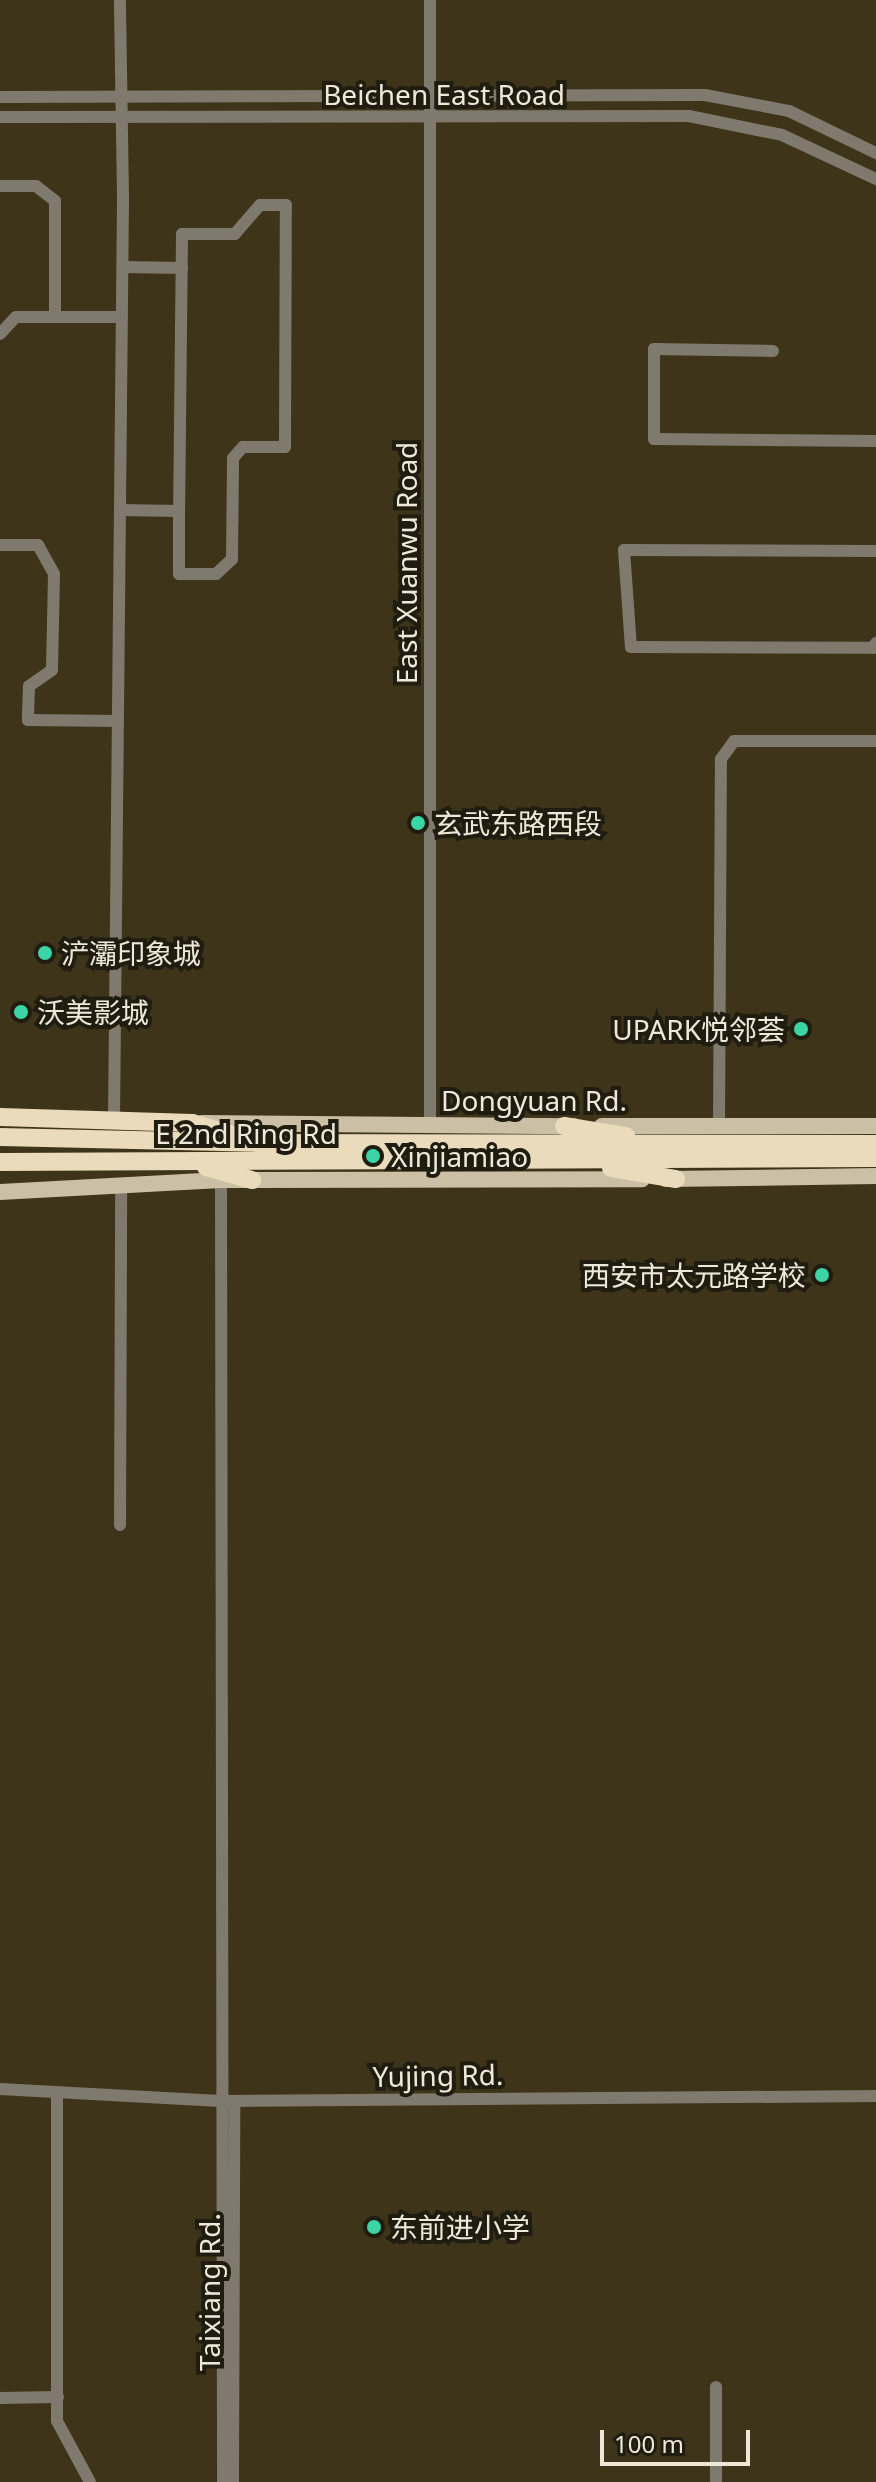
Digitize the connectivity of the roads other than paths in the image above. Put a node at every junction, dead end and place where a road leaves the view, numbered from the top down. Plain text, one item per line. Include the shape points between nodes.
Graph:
1 (120, 0) edge
2 (430, 0) edge
3 (429, 94) junction
4 (0, 97) edge
5 (121, 98) junction
6 (0, 117) edge
7 (429, 118) junction
8 (122, 119) junction
9 (876, 153) edge
10 (876, 179) edge
11 (0, 186) edge
12 (123, 267) junction
13 (182, 268) junction
14 (55, 316) junction
15 (122, 317) junction
16 (0, 334) edge
17 (773, 351) dead end
18 (876, 441) edge
19 (120, 510) junction
20 (179, 511) junction
21 (0, 545) edge
22 (876, 551) edge
23 (876, 643) edge
24 (118, 721) junction
25 (876, 741) edge
26 (2, 1116) edge
27 (114, 1120) junction
28 (192, 1123) junction
29 (430, 1126) junction
30 (564, 1126) junction
31 (719, 1126) junction
32 (876, 1126) edge
33 (0, 1137) edge
34 (257, 1143) junction
35 (876, 1144) edge
36 (680, 1145) junction
37 (767, 1151) junction
38 (876, 1158) edge
39 (561, 1159) junction
40 (188, 1161) junction
41 (0, 1162) edge
42 (876, 1176) edge
43 (676, 1179) junction
44 (221, 1180) junction
45 (252, 1180) junction
46 (121, 1189) junction
47 (0, 1192) edge
48 (120, 1525) dead end
49 (0, 2089) edge
50 (57, 2093) junction
51 (876, 2096) edge
52 (229, 2101) junction
53 (716, 2387) dead end
54 (58, 2397) junction
55 (0, 2398) edge
56 (90, 2482) edge
57 (223, 2482) edge
58 (233, 2482) edge
59 (716, 2482) edge

1 - 5 street
2 - 3 street, East Xuanwu Road
3 - 5 street, Beichen East Road
3 - 7 street, East Xuanwu Road
3 - 9 street, Beichen East Road via 705,95 789,111
4 - 5 street, Beichen East Road
5 - 8 street
6 - 8 street, Beichen East Road
7 - 8 street, Beichen East Road
7 - 10 street, Beichen East Road via 719,120 807,144
7 - 29 street, East Xuanwu Road
8 - 12 street
11 - 14 street via 36,186 55,201
12 - 13 street
12 - 15 street
13 - 20 street
13 - 20 street via 182,234 235,234 260,205 286,205 285,447 243,447 233,458 232,559 216,574 179,574
14 - 15 street
14 - 16 street via 16,317
15 - 19 street
17 - 18 street via 654,349 654,439
19 - 20 street
19 - 24 street
21 - 24 street via 38,545 54,574 52,670 29,686 28,720
22 - 23 street via 624,550 631,647 873,648
24 - 27 street
25 - 31 street via 734,741 721,759
26 - 27 highway
27 - 28 highway
28 - 29 main road, Dongyuan Rd.
28 - 34 highway
29 - 30 main road, Dongyuan Rd.
30 - 31 main road, Dongyuan Rd.
30 - 36 highway
31 - 32 main road, Dongyuan Rd.
33 - 34 highway, E 2nd Ring Rd
34 - 36 highway, E 2nd Ring Rd
35 - 37 highway, E 2nd Ring Rd
36 - 37 highway, E 2nd Ring Rd
37 - 38 highway, E 2nd Ring Rd
37 - 39 highway, E 2nd Ring Rd
39 - 40 highway, E 2nd Ring Rd
39 - 43 highway
40 - 41 highway, E 2nd Ring Rd
40 - 45 highway
42 - 43 main road
43 - 45 main road
44 - 45 main road
44 - 46 main road
44 - 52 street
46 - 47 main road
46 - 48 street
49 - 50 street, Yujing Rd.
50 - 52 street, Yujing Rd.
50 - 54 street
51 - 52 street, Yujing Rd.
52 - 57 street, Taixiang Rd.
52 - 58 street, Taixiang Rd.
53 - 59 street
54 - 55 street
54 - 56 street via 57,2421

